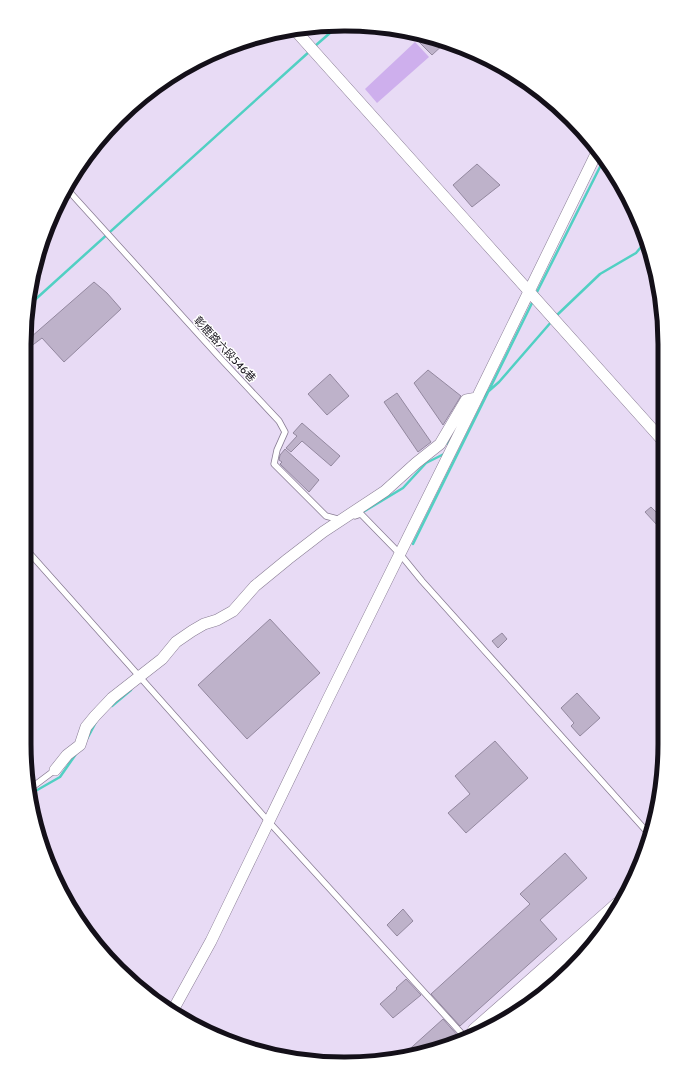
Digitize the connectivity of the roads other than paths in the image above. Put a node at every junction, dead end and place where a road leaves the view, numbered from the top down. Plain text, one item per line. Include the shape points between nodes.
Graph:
1 (299, 35) edge
2 (595, 156) edge
3 (70, 193) edge
4 (530, 291) junction
5 (477, 398) junction
6 (658, 435) edge
7 (340, 520) junction
8 (400, 554) junction
9 (31, 555) edge
10 (140, 676) junction
11 (55, 770) joint
12 (34, 786) edge
13 (269, 822) junction
14 (645, 830) edge
15 (607, 915) edge
16 (175, 1007) edge
17 (483, 1025) edge
18 (462, 1034) edge

1 - 4 street
2 - 4 street
3 - 7 lane, 彰鹿路六段546巷 via 279,421 285,432 274,464 326,516
4 - 5 street
4 - 6 street
5 - 7 street via 466,400 440,444 385,491
5 - 8 street
7 - 8 lane via 361,514
7 - 10 street via 255,586 233,611 204,624 176,642 162,659
8 - 13 street
8 - 14 lane
9 - 10 lane
10 - 11 street via 112,698 95,716 86,727 80,744
10 - 13 lane
11 - 12 lane
13 - 16 street via 211,942
13 - 18 lane
15 - 17 street

